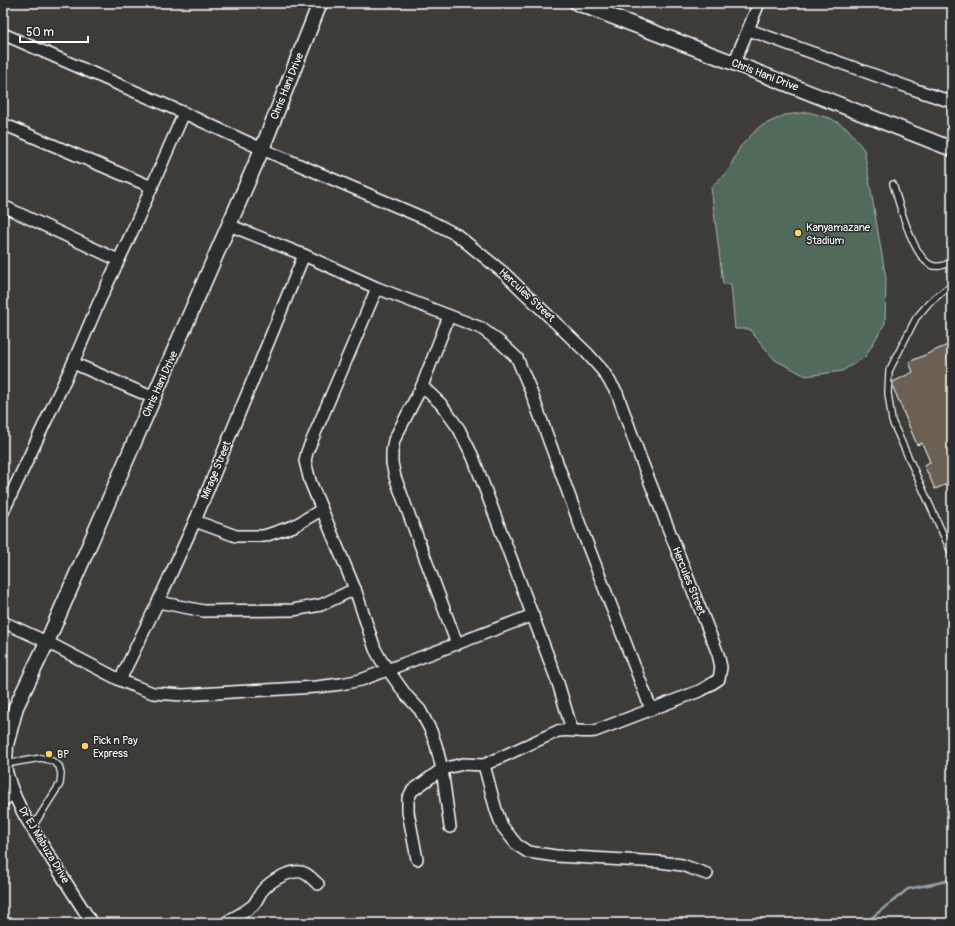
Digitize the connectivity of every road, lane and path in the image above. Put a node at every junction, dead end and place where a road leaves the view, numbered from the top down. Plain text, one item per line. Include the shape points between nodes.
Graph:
1 (320, 3) edge
2 (577, 3) edge
3 (759, 3) edge
4 (610, 9) edge
5 (749, 30) junction
6 (3, 34) edge
7 (734, 63) junction
8 (952, 102) edge
9 (184, 114) junction
10 (3, 124) edge
11 (262, 149) junction
12 (952, 149) edge
13 (893, 184) dead end
14 (152, 187) junction
15 (3, 206) edge
16 (230, 225) junction
17 (304, 256) junction
18 (118, 260) junction
19 (952, 261) edge
20 (952, 287) edge
21 (377, 288) junction
22 (449, 316) junction
23 (72, 363) junction
24 (422, 386) junction
25 (154, 398) junction
26 (321, 510) junction
27 (3, 512) edge
28 (195, 521) junction
29 (952, 554) edge
30 (355, 589) junction
31 (158, 602) junction
32 (533, 616) junction
33 (3, 622) edge
34 (47, 642) junction
35 (456, 644) junction
36 (388, 670) junction
37 (120, 680) junction
38 (650, 709) junction
39 (572, 730) junction
40 (4, 764) edge
41 (484, 765) junction
42 (442, 769) junction
43 (13, 793) junction
44 (3, 801) edge
45 (450, 827) dead end
46 (32, 828) junction
47 (417, 859) dead end
48 (707, 874) dead end
49 (318, 884) dead end
50 (92, 923) edge
51 (226, 923) edge

1 - 11 street, Chris Hani Drive
2 - 4 street, Chris Hani Drive
3 - 5 street
4 - 7 street, Chris Hani Drive
5 - 7 street
5 - 8 street
6 - 9 street, Hercules Street
7 - 12 street, Chris Hani Drive
9 - 11 street, Hercules Street
9 - 14 street
10 - 14 street
11 - 16 street, Chris Hani Drive
11 - 38 street, Hercules Street via 394,204 457,235 530,296 603,371 619,399 721,667 719,679 712,685
13 - 19 lane via 922,259 932,266 944,266
14 - 18 street
15 - 18 street
16 - 17 street
16 - 25 street, Chris Hani Drive
17 - 21 street
17 - 28 street, Mirage Street
18 - 23 street
20 - 29 lane via 929,303 916,318 889,371 888,393 892,421
21 - 22 street
21 - 26 street via 307,452 306,469
22 - 24 street
22 - 38 street via 481,328 517,358
23 - 25 street
23 - 27 street
24 - 32 street via 441,404 466,443
24 - 35 street via 394,440 392,463
25 - 34 street, Chris Hani Drive
26 - 28 street via 294,526 264,536 236,536
26 - 30 street
28 - 31 street, Mirage Street
30 - 31 street via 321,605 293,610 204,611
30 - 36 street via 375,649
31 - 37 street, Mirage Street
32 - 35 street
32 - 39 street
33 - 34 street
34 - 37 street
34 - 40 street, Chris Hani Drive via 16,707
35 - 36 street
36 - 37 street via 341,684 183,695 153,693
36 - 42 street via 425,718
38 - 39 street, Hercules Street via 595,731
39 - 41 street, Hercules Street via 552,733
40 - 43 street, Dr EJ Mabuza Drive
40 - 46 lane via 41,758 59,766 60,784
41 - 42 street via 463,764
41 - 48 street via 502,826 517,845 528,852 660,862 682,865
42 - 45 street
42 - 47 street via 412,792 408,799
43 - 44 street
43 - 46 street, Dr EJ Mabuza Drive
46 - 50 street, Dr EJ Mabuza Drive
49 - 51 street via 306,873 299,871 284,875 265,887 251,908

